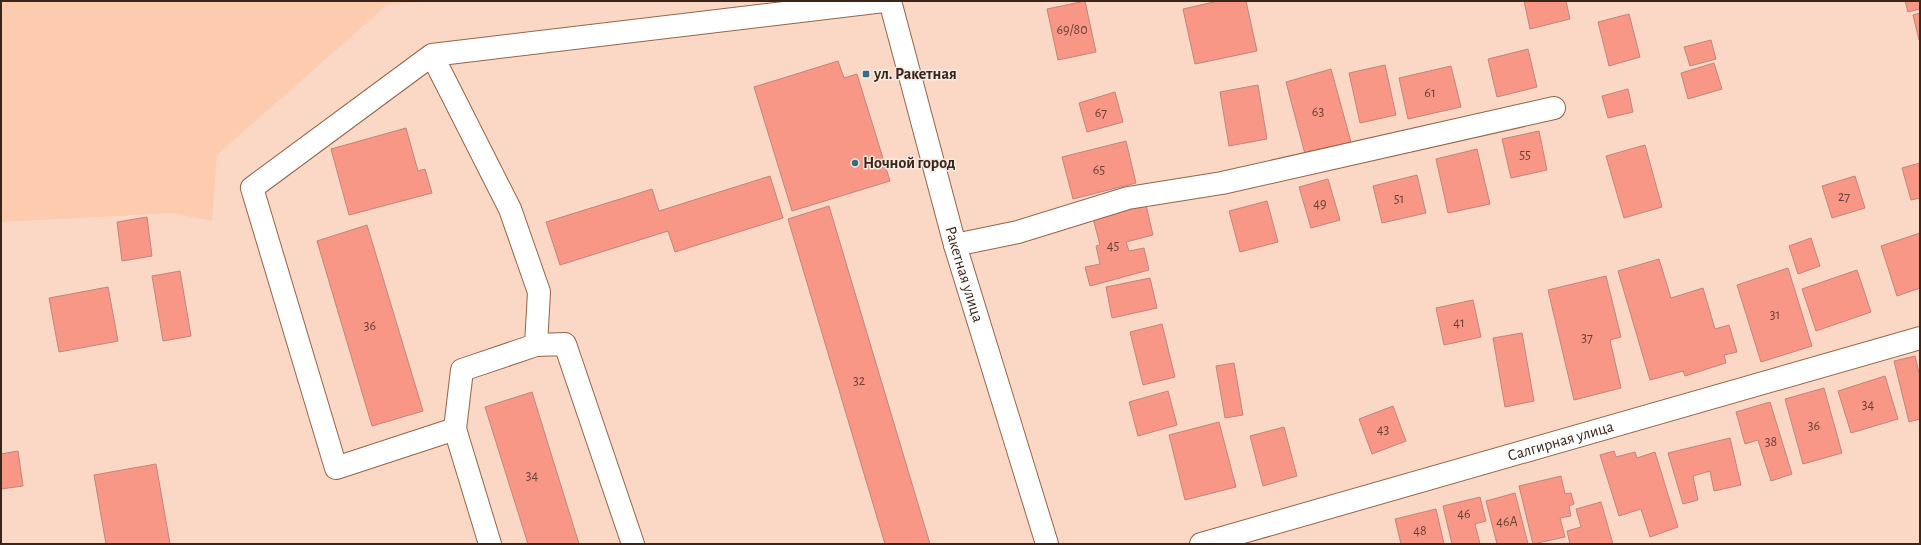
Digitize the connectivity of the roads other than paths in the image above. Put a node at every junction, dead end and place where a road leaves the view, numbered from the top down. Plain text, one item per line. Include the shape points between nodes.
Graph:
1 (884, 1) edge
2 (890, 1) edge
3 (432, 55) junction
4 (1554, 108) dead end
5 (955, 245) junction
6 (1920, 338) edge
7 (536, 345) junction
8 (455, 429) junction
9 (490, 544) edge
10 (633, 544) edge
11 (1047, 544) edge
12 (1201, 544) edge

1 - 3 street
2 - 5 street, Ракетная улица
3 - 7 street via 510,209 539,292
3 - 8 street via 252,188 336,468
4 - 5 street via 1222,183 1128,198 1018,232
5 - 11 street, Ракетная улица
6 - 12 street, Салгирная улица
7 - 8 street via 462,370
7 - 10 street via 565,344
8 - 9 street

